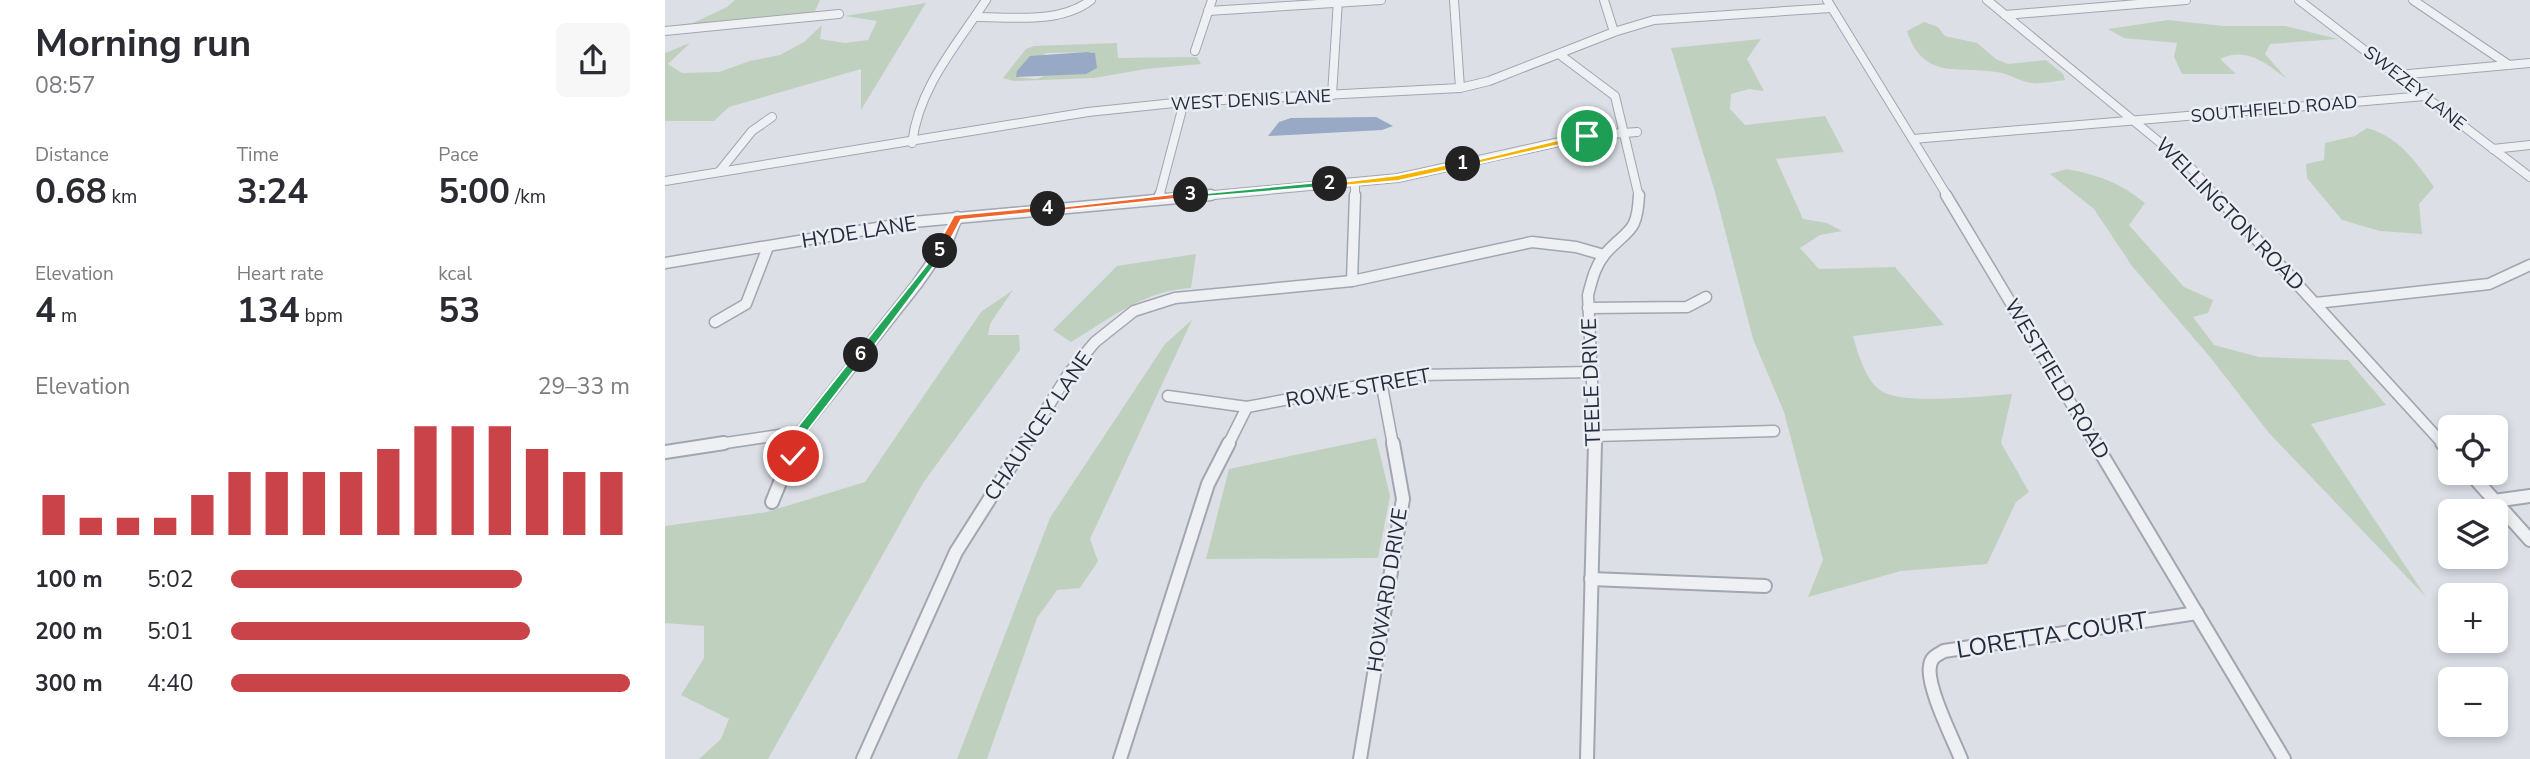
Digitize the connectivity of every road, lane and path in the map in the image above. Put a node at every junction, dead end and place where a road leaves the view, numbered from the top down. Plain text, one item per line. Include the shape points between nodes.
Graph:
1 (986, 0) edge
2 (1091, 0) edge
3 (1212, 0) edge
4 (1381, 0) edge
5 (1454, 0) edge
6 (1604, 0) edge
7 (1987, 0) edge
8 (2186, 0) edge
9 (2299, 0) edge
10 (2413, 0) edge
11 (1338, 1) edge
12 (1829, 4) edge
13 (1208, 10) junction
14 (839, 15) dead end
15 (2005, 15) junction
16 (976, 17) junction
17 (665, 31) edge
18 (1614, 32) junction
19 (1195, 51) dead end
20 (1559, 54) junction
21 (2530, 63) edge
22 (2509, 65) junction
23 (2398, 75) junction
24 (1460, 88) junction
25 (1332, 95) junction
26 (2425, 96) junction
27 (1184, 102) junction
28 (772, 117) dead end
29 (2135, 122) junction
30 (1631, 132) junction
31 (1913, 139) junction
32 (912, 143) junction
33 (2530, 145) edge
34 (2493, 149) junction
35 (719, 172) junction
36 (2530, 177) edge
37 (665, 181) edge
38 (1355, 182) junction
39 (1159, 198) junction
40 (957, 217) junction
41 (768, 247) junction
42 (1604, 255) junction
43 (665, 263) edge
44 (2530, 265) edge
45 (1352, 281) junction
46 (1706, 297) dead end
47 (2316, 303) junction
48 (1588, 308) junction
49 (715, 322) dead end
50 (1592, 372) junction
51 (1381, 380) junction
52 (1168, 396) dead end
53 (1247, 407) junction
54 (1774, 431) dead end
55 (800, 432) junction
56 (1595, 436) junction
57 (2438, 439) edge
58 (665, 452) edge
59 (2480, 485) edge
60 (2530, 496) edge
61 (2492, 499) edge
62 (2508, 499) edge
63 (772, 502) dead end
64 (2508, 516) edge
65 (2530, 540) edge
66 (1591, 579) junction
67 (1765, 586) dead end
68 (2197, 613) junction
69 (863, 759) edge
70 (1120, 759) edge
71 (1360, 759) edge
72 (1587, 759) edge
73 (1961, 759) edge
74 (2284, 759) edge

1 - 16 street
2 - 16 street via 1083,9 1067,13
3 - 13 street
4 - 11 street
5 - 24 street
6 - 18 street
7 - 15 street, WELLINGTON ROAD
8 - 15 street
9 - 23 street, SWEZEY LANE
10 - 22 street
11 - 13 street
11 - 25 street
12 - 18 street, WEST DENIS LANE via 1665,19
12 - 31 street, WESTFIELD ROAD
13 - 19 street
14 - 17 street
15 - 29 street, WELLINGTON ROAD
16 - 32 street via 920,101
18 - 20 street, WEST DENIS LANE
20 - 24 street, WEST DENIS LANE
20 - 30 street, TEELE DRIVE via 1615,96
21 - 22 street
22 - 23 street
23 - 26 street, SWEZEY LANE
24 - 25 street, WEST DENIS LANE
25 - 27 street, WEST DENIS LANE
26 - 29 street, SOUTHFIELD ROAD
26 - 34 street, SWEZEY LANE
27 - 32 street, WEST DENIS LANE via 1010,124
27 - 39 street
28 - 35 street via 752,131
29 - 31 street, SOUTHFIELD ROAD
29 - 47 street, WELLINGTON ROAD via 2191,168
30 - 38 street, HYDE LANE via 1574,138 1398,178
30 - 42 street, TEELE DRIVE via 1638,219
31 - 68 street, WESTFIELD ROAD
32 - 35 street, WEST DENIS LANE
33 - 34 street
34 - 36 street, SWEZEY LANE
35 - 37 street, WEST DENIS LANE
38 - 39 street, HYDE LANE
38 - 45 street
39 - 40 street, HYDE LANE
40 - 41 street, HYDE LANE
40 - 55 street via 949,239 917,284
41 - 43 street, HYDE LANE
41 - 49 street via 746,304
42 - 45 street, CHAUNCEY LANE via 1532,242
42 - 48 street, TEELE DRIVE via 1590,284
44 - 47 street via 2489,284
45 - 69 street, CHAUNCEY LANE via 1175,298 1134,311 1095,342 1069,373 956,552
46 - 48 street via 1687,307
47 - 57 street, WELLINGTON ROAD
48 - 50 street, TEELE DRIVE
50 - 51 street, ROWE STREET via 1418,375
50 - 56 street, TEELE DRIVE
51 - 53 street, ROWE STREET
51 - 71 street, HOWARD DRIVE via 1403,499
52 - 53 street, ROWE STREET
53 - 70 street via 1209,484
54 - 56 street
55 - 58 street
55 - 63 street
56 - 66 street, TEELE DRIVE
59 - 61 street
60 - 62 street
64 - 65 street
66 - 67 street
66 - 72 street, TEELE DRIVE
68 - 73 street, LORETTA COURT via 1934,656 1929,667 1934,689
68 - 74 street, WESTFIELD ROAD

